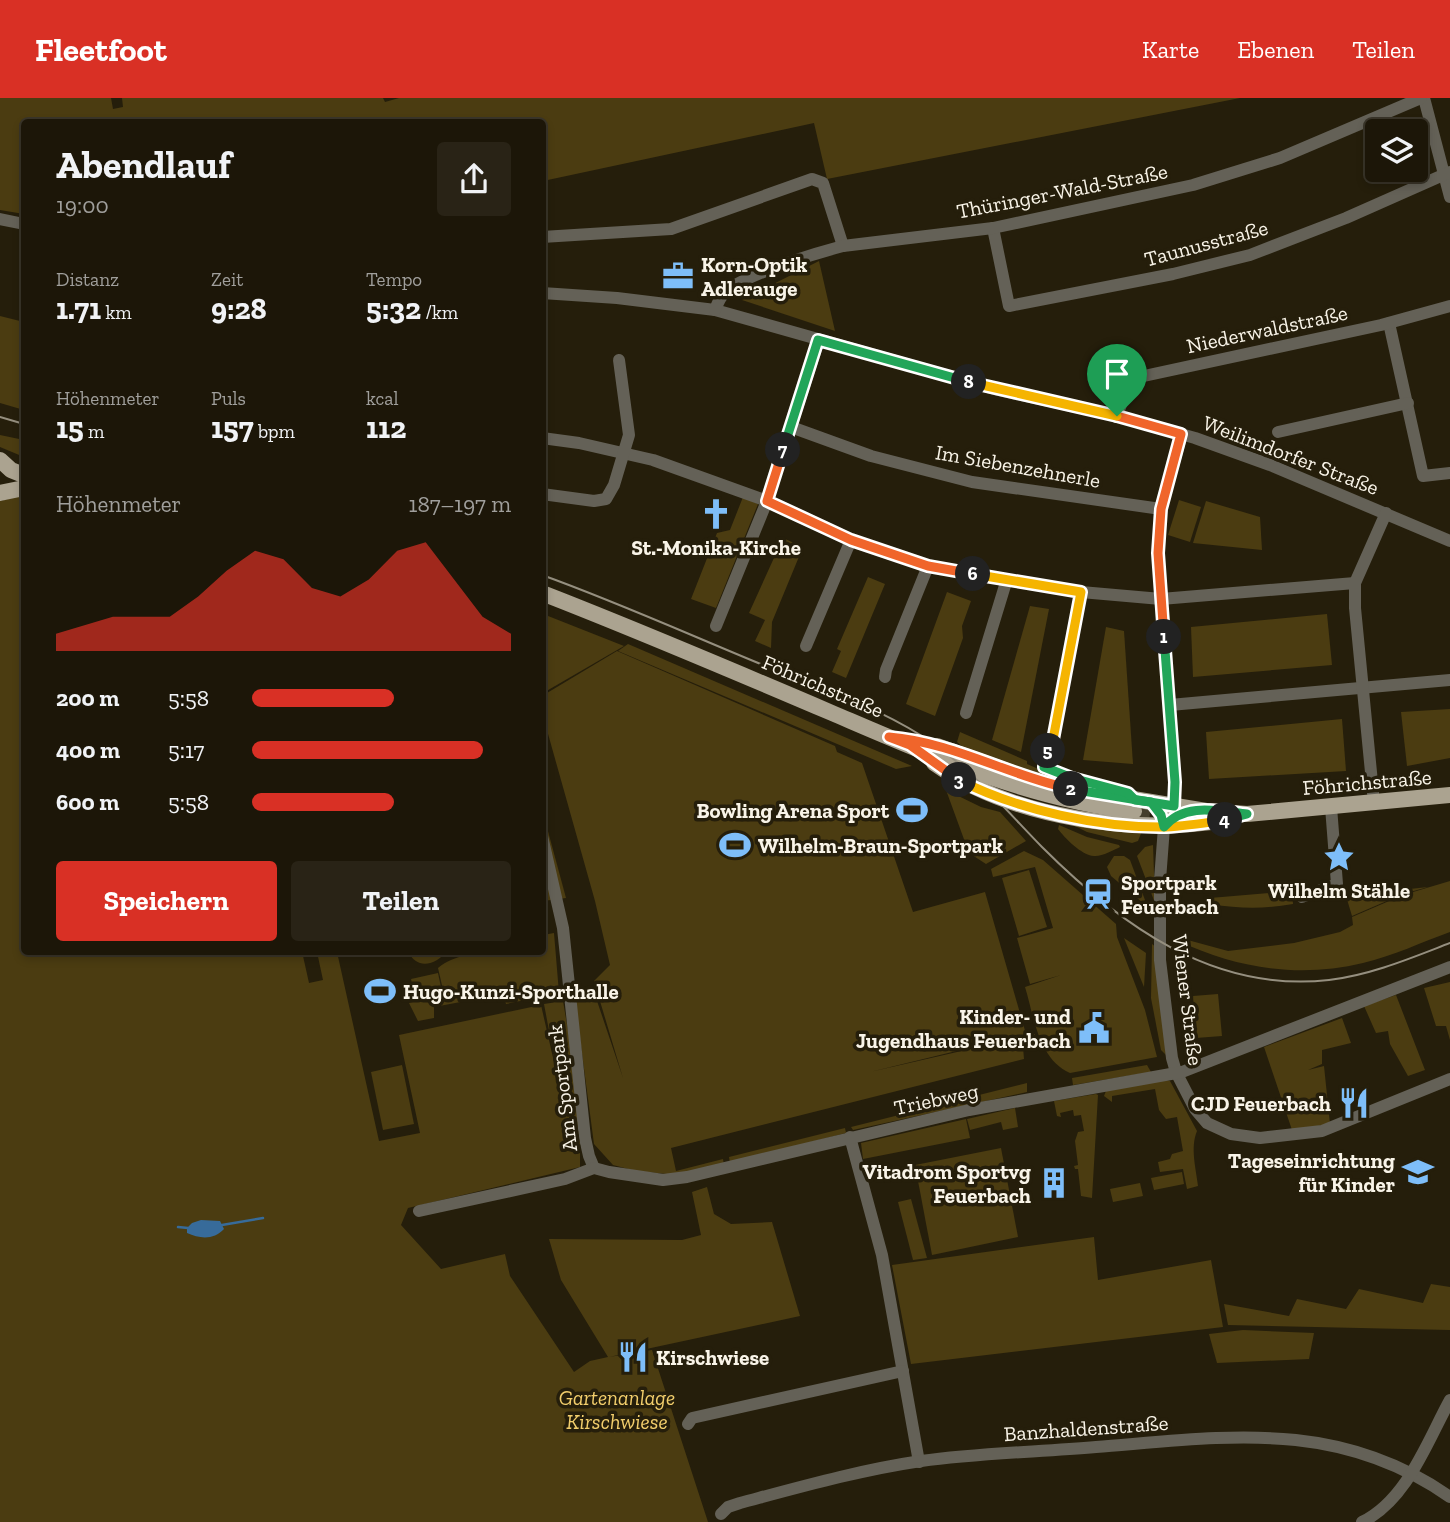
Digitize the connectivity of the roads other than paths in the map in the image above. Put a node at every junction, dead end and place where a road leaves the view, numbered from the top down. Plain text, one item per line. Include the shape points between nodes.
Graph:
1 (1422, 98) edge
2 (1447, 174) edge
3 (1450, 197) edge
4 (0, 219) edge
5 (21, 223) edge
6 (993, 228) junction
7 (546, 237) edge
8 (843, 246) junction
9 (546, 293) edge
10 (1450, 306) edge
11 (715, 310) junction
12 (1389, 323) junction
13 (818, 340) junction
14 (619, 360) dead end
15 (1408, 403) junction
16 (1117, 416) junction
17 (790, 427) junction
18 (1278, 432) dead end
19 (1181, 434) junction
20 (546, 439) edge
21 (624, 454) junction
22 (0, 460) edge
23 (1450, 473) edge
24 (0, 476) edge
25 (13, 485) edge
26 (546, 495) edge
27 (767, 501) junction
28 (1161, 509) junction
29 (1386, 513) junction
30 (851, 540) junction
31 (1450, 541) edge
32 (928, 566) junction
33 (1007, 579) junction
34 (1355, 583) junction
35 (1081, 592) junction
36 (546, 595) edge
37 (1161, 599) junction
38 (716, 626) dead end
39 (806, 646) dead end
40 (885, 677) dead end
41 (1450, 680) edge
42 (1364, 689) junction
43 (1170, 705) junction
44 (966, 713) dead end
45 (889, 737) junction
46 (1450, 795) edge
47 (1374, 803) junction
48 (1331, 807) junction
49 (1163, 813) junction
50 (546, 854) edge
51 (1302, 897) dead end
52 (1450, 967) edge
53 (1176, 1072) junction
54 (1450, 1079) edge
55 (850, 1137) junction
56 (594, 1168) junction
57 (419, 1211) dead end
58 (903, 1371) junction
59 (1450, 1400) edge
60 (688, 1424) dead end
61 (919, 1462) junction
62 (1411, 1473) junction
63 (1450, 1497) edge
64 (720, 1514) dead end
65 (1362, 1522) edge

1 - 2 street
1 - 6 street, Thüringer-Wald-Straße via 1280,158 1225,176
2 - 3 street
2 - 6 street, Taunusstraße via 1250,255 1009,306
4 - 5 street
6 - 8 street, Thüringer-Wald-Straße
7 - 8 street via 671,229 812,179 823,183
8 - 11 street, Thüringer-Wald-Straße via 737,285 725,292
9 - 11 street, Weilimdorfer Straße
10 - 12 street, Niederwaldstraße
11 - 13 street, Weilimdorfer Straße
12 - 15 street
12 - 16 street, Niederwaldstraße via 1130,379
13 - 16 street, Weilimdorfer Straße via 998,390
13 - 17 street
14 - 21 street via 629,435
15 - 18 street
15 - 23 street via 1423,476
16 - 19 street, Weilimdorfer Straße
17 - 27 street
17 - 28 street, Im Siebenzehnerle via 871,456 972,482
19 - 28 street, Wiener Straße
19 - 29 street, Weilimdorfer Straße
20 - 21 street
21 - 26 street via 607,499
21 - 27 street
22 - 25 main road
24 - 25 main road
27 - 30 street
27 - 38 street
28 - 37 street, Wiener Straße
29 - 31 street, Weilimdorfer Straße
29 - 34 street
30 - 32 street
30 - 39 street
32 - 33 street
32 - 40 street
33 - 35 street
33 - 44 street
34 - 37 street
34 - 42 street
35 - 37 street
35 - 49 street via 1044,767 1128,793
36 - 45 main road, Föhrichstraße
37 - 43 street, Wiener Straße
41 - 42 street
42 - 43 street
42 - 47 street
43 - 49 street, Wiener Straße via 1175,782
45 - 49 main road via 915,739 1032,780
45 - 49 main road, Föhrichstraße via 1042,794
46 - 47 main road, Föhrichstraße
47 - 48 main road, Föhrichstraße
48 - 49 main road, Föhrichstraße via 1247,814
48 - 51 street via 1337,884
49 - 53 street, Wiener Straße via 1160,961
50 - 56 street, Am Sportpark via 563,928 585,1138
52 - 53 street, Triebweg
53 - 54 street, Wiener Straße via 1207,1123 1231,1134 1260,1138 1322,1132
53 - 55 street, Triebweg
55 - 56 street, Triebweg via 663,1180
55 - 58 street via 882,1255
56 - 57 street via 565,1179
58 - 60 street via 692,1418
58 - 61 street
59 - 62 street
61 - 62 street, Banzhaldenstraße via 1251,1436 1337,1446
61 - 64 street, Banzhaldenstraße via 740,1503
62 - 63 street, Banzhaldenstraße
62 - 65 street via 1373,1517

